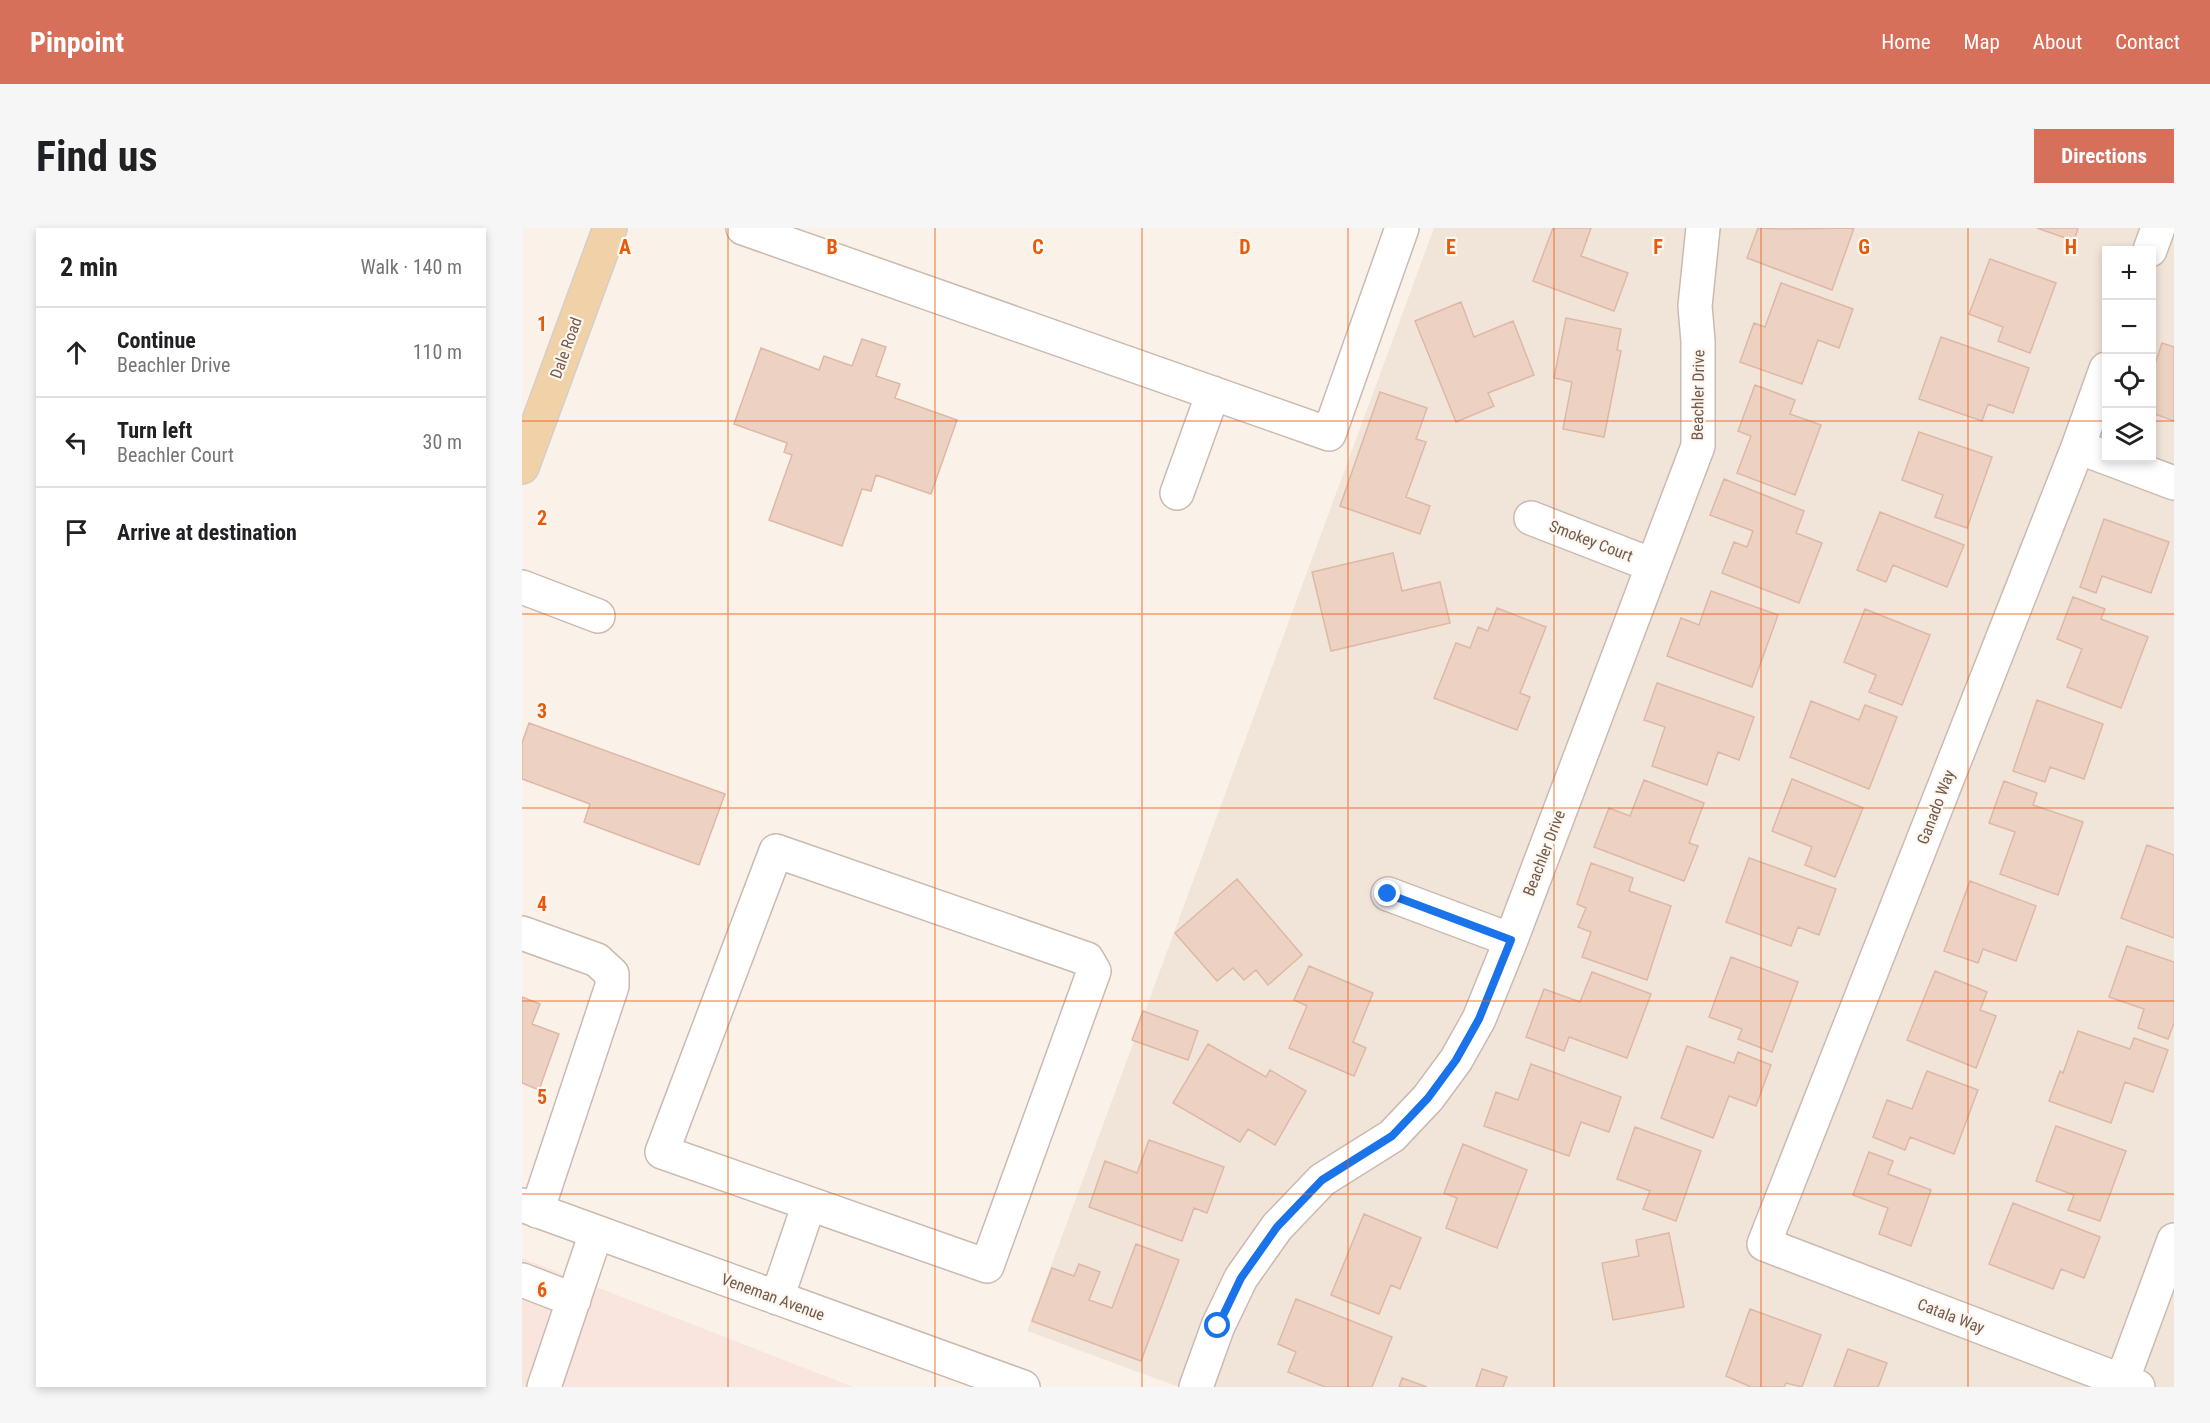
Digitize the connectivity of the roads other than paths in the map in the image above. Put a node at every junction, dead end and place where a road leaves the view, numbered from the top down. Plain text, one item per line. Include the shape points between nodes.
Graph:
1 (610, 228) edge
2 (743, 228) edge
3 (1402, 228) edge
4 (1703, 228) edge
5 (2158, 228) edge
6 (2151, 246) edge
7 (2102, 380) edge
8 (1213, 393) junction
9 (2078, 447) junction
10 (524, 456) edge
11 (2174, 483) edge
12 (1177, 493) dead end
13 (1531, 518) dead end
14 (1652, 564) junction
15 (522, 587) edge
16 (598, 616) dead end
17 (1388, 894) dead end
18 (522, 933) edge
19 (1511, 940) junction
20 (809, 1204) junction
21 (530, 1208) edge
22 (596, 1233) junction
23 (2174, 1240) edge
24 (1764, 1244) joint
25 (522, 1280) edge
26 (777, 1298) junction
27 (574, 1300) junction
28 (963, 1376) edge
29 (2130, 1384) edge
30 (544, 1387) edge
31 (1023, 1387) edge
32 (1196, 1387) edge

1 - 10 main road, Dale Road
2 - 8 street
3 - 8 street via 1329,434
4 - 14 street, Beachler Drive via 1695,306 1698,446
5 - 6 street
7 - 9 street, Ganado Way
8 - 12 street
9 - 11 street
9 - 24 street, Ganado Way
13 - 14 street, Smokey Court
14 - 19 street, Beachler Drive
15 - 16 street
17 - 19 street
18 - 21 street via 597,960 612,974 612,986
19 - 32 street, Beachler Drive via 1479,1019 1428,1098 1392,1136 1322,1180 1277,1227 1241,1278
20 - 20 street via 987,1266 1094,971 1087,959 776,851 662,1152
20 - 26 street
21 - 22 street, Veneman Avenue
22 - 26 street, Veneman Avenue
22 - 27 street
23 - 29 street
24 - 29 street, Catala Way
25 - 27 street
26 - 28 street, Veneman Avenue
27 - 30 street
28 - 31 street, Veneman Avenue

